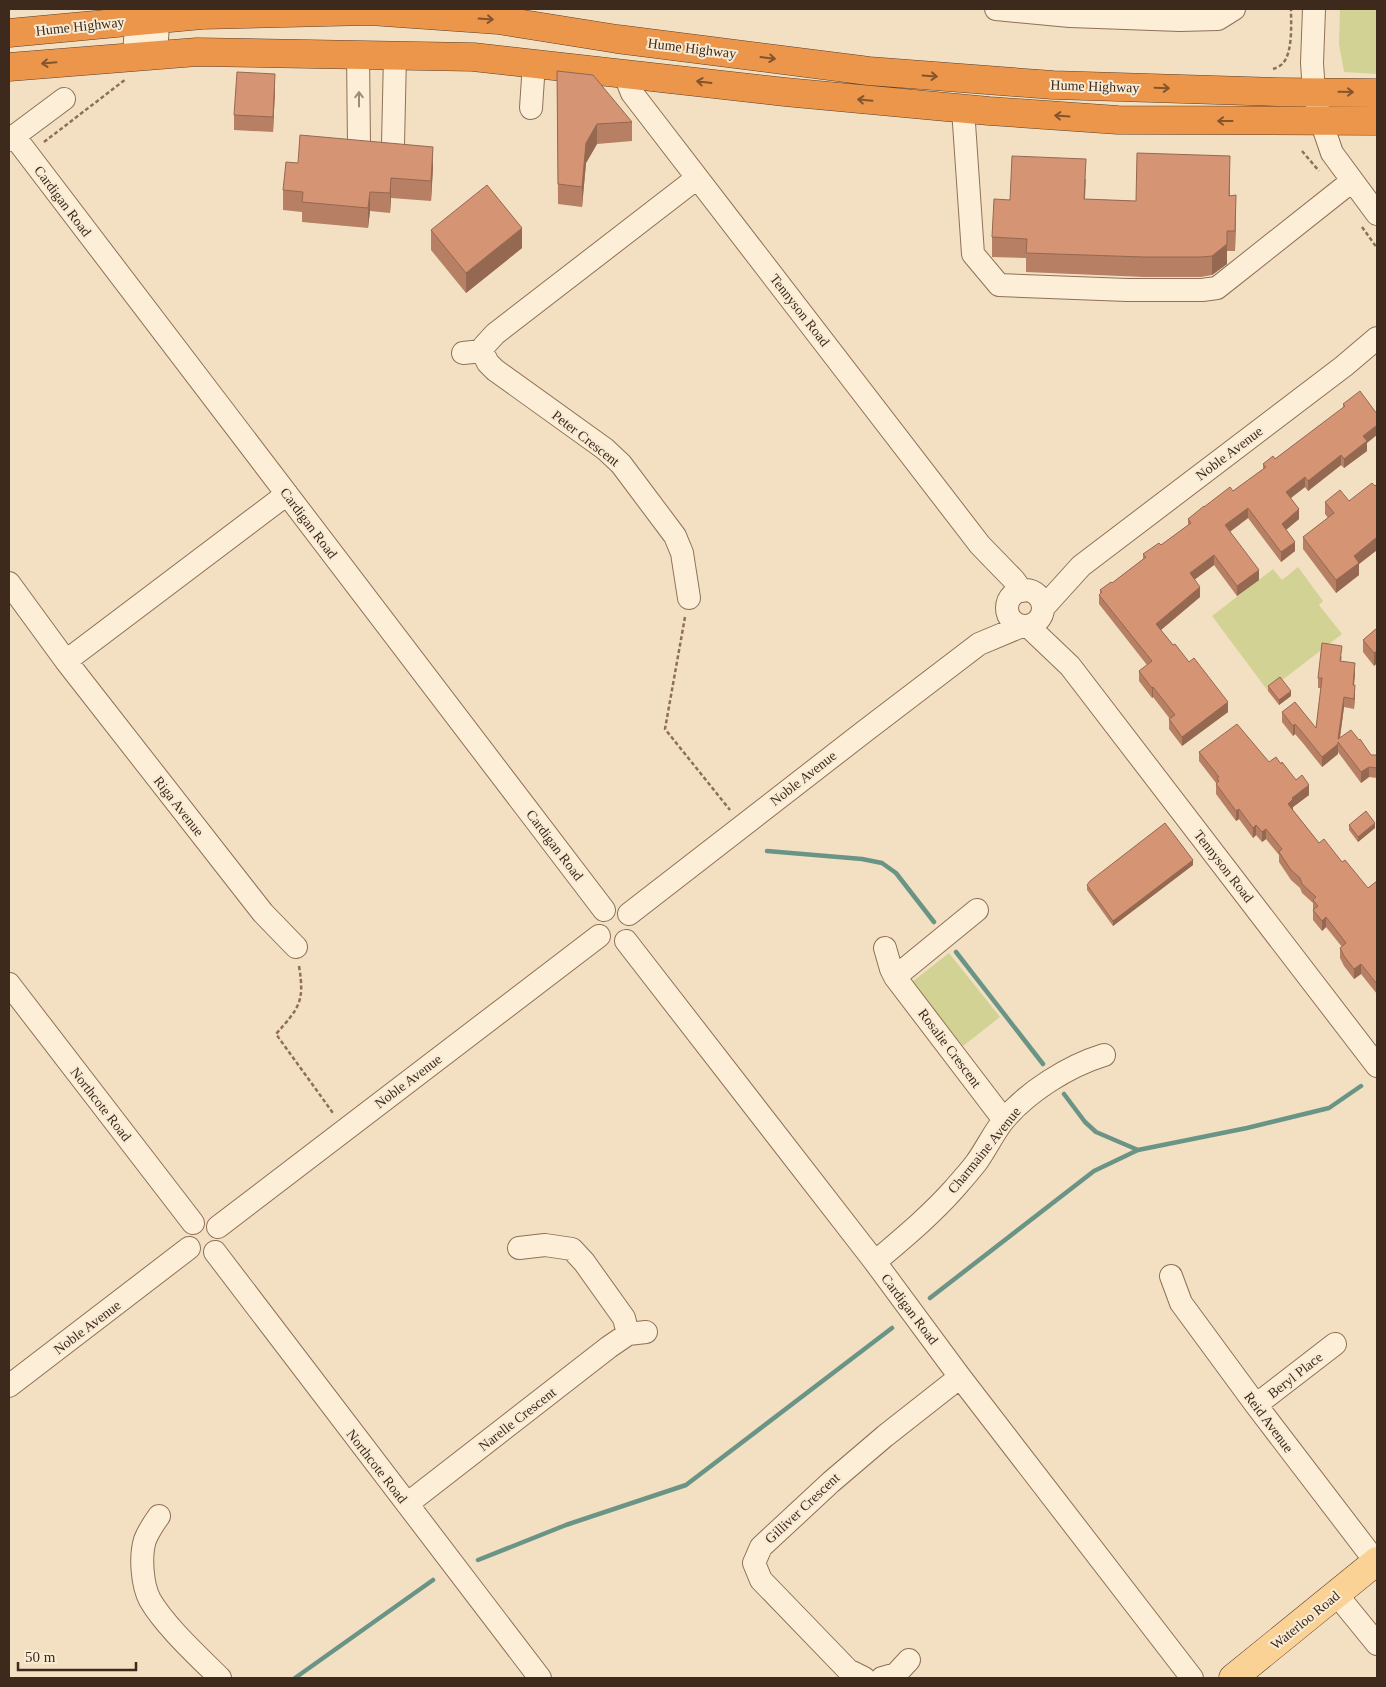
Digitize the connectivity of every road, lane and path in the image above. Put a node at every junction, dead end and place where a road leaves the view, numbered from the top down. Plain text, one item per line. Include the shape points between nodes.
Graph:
1 (78, 9) edge
2 (218, 9) edge
3 (996, 9) edge
4 (1234, 9) edge
5 (1291, 9) edge
6 (1314, 9) edge
7 (1020, 10) edge
8 (261, 13) junction
9 (148, 14) edge
10 (9, 22) edge
11 (9, 34) edge
12 (358, 54) junction
13 (394, 55) junction
14 (140, 62) junction
15 (534, 63) junction
16 (9, 67) edge
17 (1273, 69) dead end
18 (624, 73) junction
19 (1314, 92) junction
20 (1377, 93) edge
21 (64, 99) dead end
22 (531, 108) dead end
23 (963, 109) junction
24 (1321, 121) junction
25 (1377, 121) edge
26 (11, 138) edge
27 (44, 142) dead end
28 (359, 144) edge
29 (393, 145) edge
30 (697, 178) junction
31 (1352, 181) junction
32 (1377, 214) edge
33 (1377, 338) edge
34 (286, 494) junction
35 (1081, 566) junction
36 (9, 583) edge
37 (689, 598) joint
38 (1016, 598) junction
39 (1034, 618) junction
40 (979, 644) junction
41 (66, 662) junction
42 (730, 810) dead end
43 (604, 910) junction
44 (977, 910) dead end
45 (629, 914) junction
46 (599, 936) junction
47 (626, 941) junction
48 (296, 947) joint
49 (885, 948) dead end
50 (895, 977) junction
51 (9, 984) edge
52 (1104, 1055) dead end
53 (1377, 1066) edge
54 (333, 1113) dead end
55 (1004, 1120) junction
56 (193, 1224) junction
57 (218, 1226) junction
58 (189, 1248) junction
59 (519, 1248) dead end
60 (215, 1252) junction
61 (875, 1262) junction
62 (1171, 1276) dead end
63 (1335, 1344) dead end
64 (960, 1377) junction
65 (9, 1386) edge
66 (1256, 1405) junction
67 (407, 1504) junction
68 (158, 1516) dead end
69 (1377, 1562) edge
70 (1337, 1595) junction
71 (1377, 1644) edge
72 (910, 1660) dead end
73 (220, 1678) edge
74 (540, 1678) edge
75 (864, 1678) edge
76 (882, 1678) edge
77 (1192, 1678) edge
78 (1233, 1678) edge

1 - 10 highway
2 - 8 highway
3 - 7 street
4 - 7 street via 1218,19 1180,20 1070,16
5 - 17 path via 1287,56 1284,63
6 - 19 street
8 - 9 highway, Hume Highway
8 -> 19 highway, Hume Highway via 370,11 498,20 617,39 870,71 1024,83
9 - 11 highway, Hume Highway
9 - 14 street
12 - 13 highway
12 - 14 highway via 198,52
28 -> 12 street
13 - 15 highway via 473,57
13 - 29 street
14 -> 16 highway
14 - 27 path
15 - 18 highway
15 - 22 street
23 -> 18 highway
18 - 30 street, Tennyson Road via 632,93
19 -> 20 highway, Hume Highway
19 - 24 street
21 - 26 street
24 -> 23 highway via 1118,120
23 - 31 street via 973,254 999,285 1127,290 1217,288
24 - 25 highway
24 - 31 street via 1332,153
26 - 34 street, Cardigan Road
30 - 37 street, Peter Crescent via 495,334 484,346 472,352 621,464 674,536 682,553
30 - 38 street, Tennyson Road via 980,545 1004,588
31 - 32 street
33 - 35 street, Noble Avenue
34 - 41 street
34 - 43 street, Cardigan Road
35 - 38 street, Noble Avenue
35 - 39 street, Noble Avenue
36 - 41 street, Riga Avenue
37 - 42 path via 665,728
38 - 39 street via 1038,597
38 - 39 street via 1011,620
38 - 40 street, Noble Avenue
39 - 40 street, Noble Avenue
39 - 53 street, Tennyson Road
40 - 45 street, Noble Avenue
41 - 48 street, Riga Avenue via 263,913
43 - 45 street via 618,907
43 - 46 street via 596,922
44 - 50 street
45 - 47 street via 633,928
46 - 47 street via 611,944
46 - 57 street, Noble Avenue
47 - 61 street, Cardigan Road
48 - 54 path via 303,988 296,1013 276,1034
49 - 50 street, Rosalie Crescent
50 - 55 street, Rosalie Crescent
51 - 56 street, Northcote Road
52 - 55 street, Charmaine Avenue via 1058,1076 1024,1100
55 - 61 street, Charmaine Avenue via 953,1191
56 - 57 street via 209,1220
56 - 58 street via 186,1238
57 - 60 street via 222,1243
58 - 60 street via 204,1256
58 - 65 street, Noble Avenue
59 - 67 street, Narelle Crescent via 546,1244 572,1249 637,1333
60 - 67 street, Northcote Road
61 - 64 street, Cardigan Road
62 - 66 street, Reid Avenue via 1181,1303
63 - 66 street, Beryl Place
64 - 75 street, Gilliver Crescent via 830,1482 761,1547 754,1563 761,1580 848,1670
64 - 77 street, Cardigan Road
66 - 69 street, Reid Avenue
67 - 74 street, Northcote Road
68 - 73 street via 145,1540 143,1560 143,1580 150,1600
69 - 70 main road, Waterloo Road
70 - 71 street
70 - 78 main road, Waterloo Road
72 - 76 street via 896,1674

